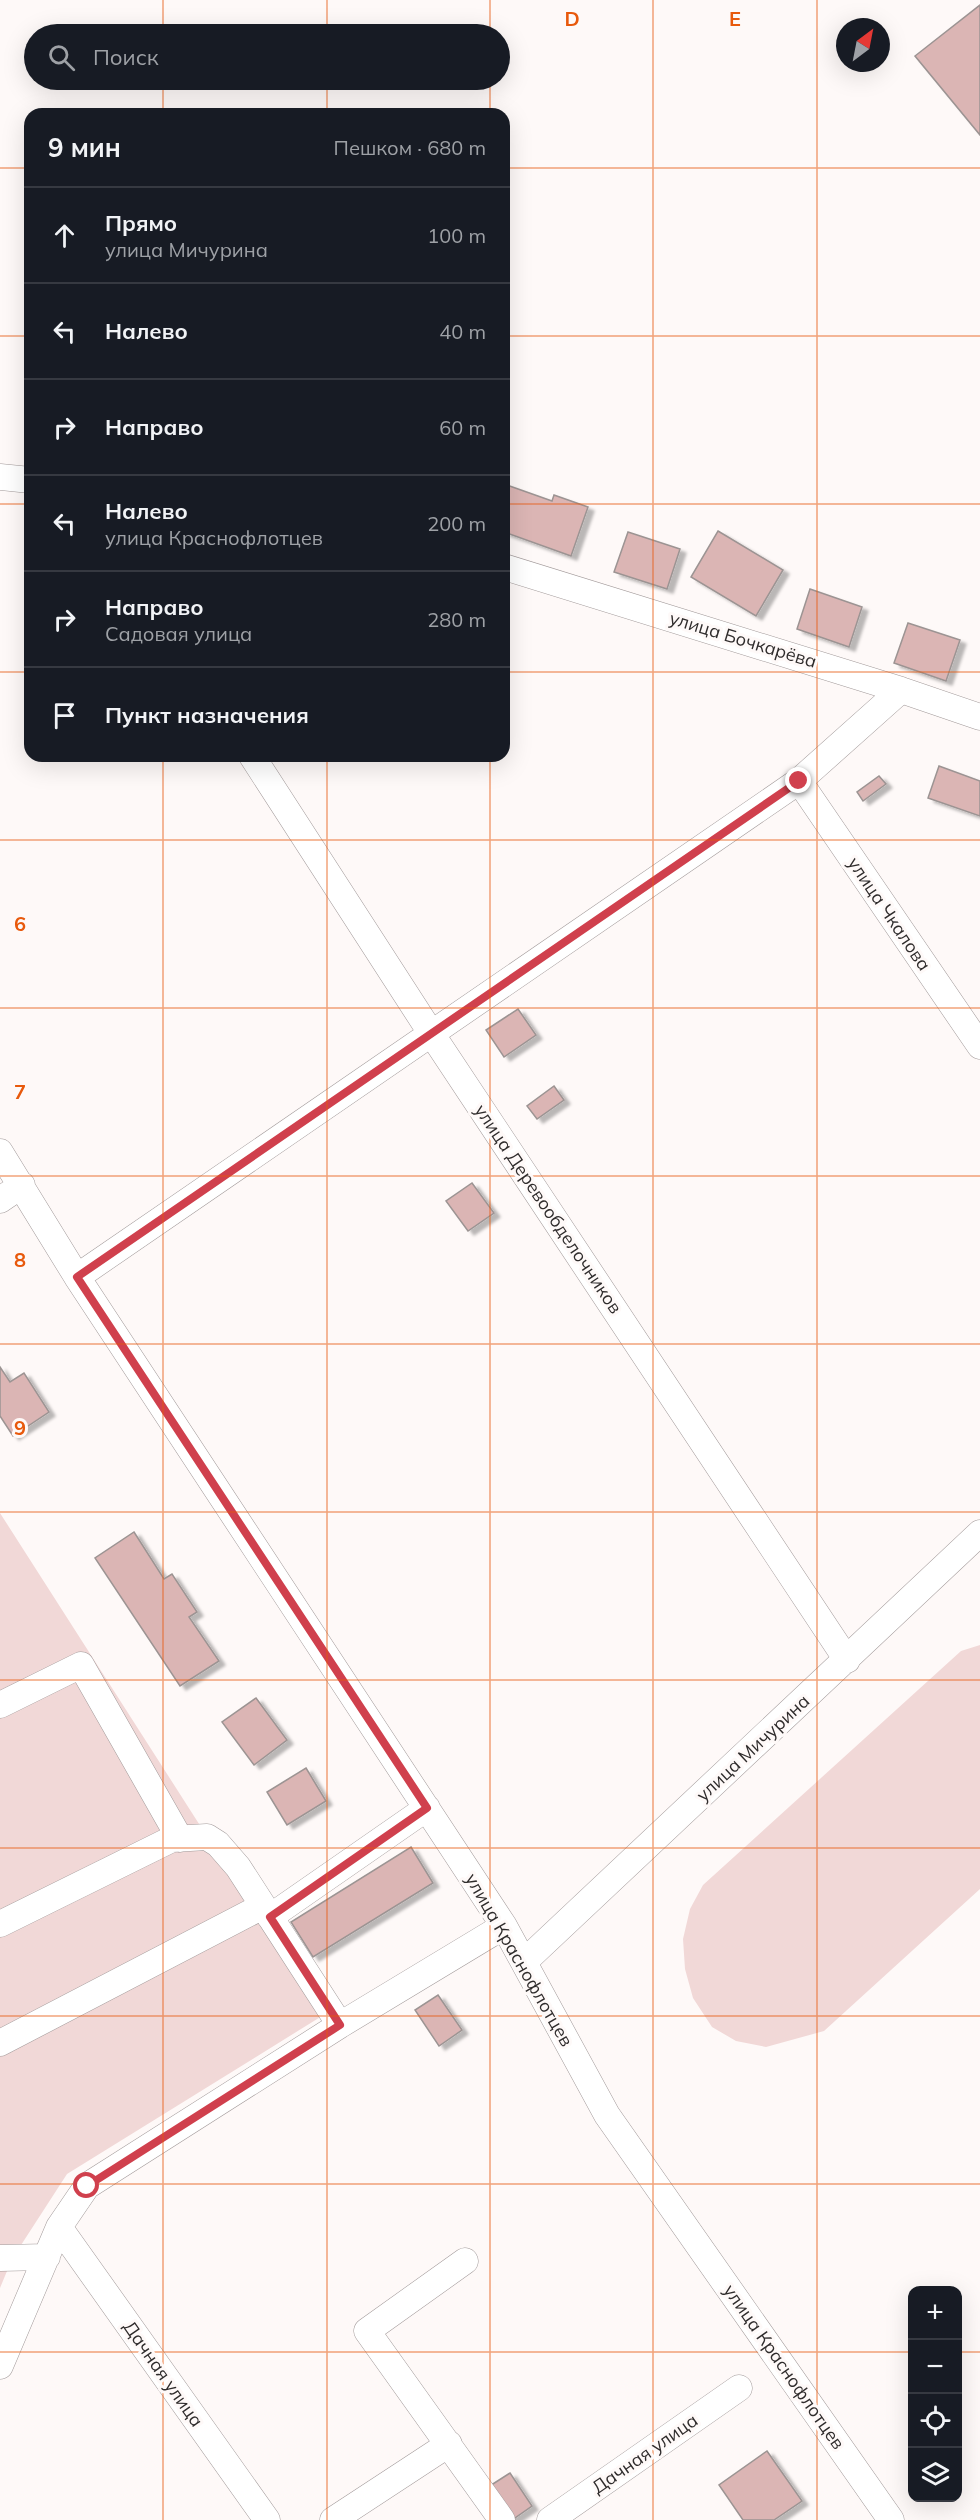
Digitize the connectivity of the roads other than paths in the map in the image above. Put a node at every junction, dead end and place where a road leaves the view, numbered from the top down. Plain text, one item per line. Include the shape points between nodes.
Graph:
1 (0, 477) edge
2 (24, 479) edge
3 (510, 569) edge
4 (902, 690) junction
5 (980, 717) edge
6 (256, 762) edge
7 (799, 781) junction
8 (431, 1033) junction
9 (980, 1046) edge
10 (0, 1152) edge
11 (22, 1185) junction
12 (0, 1200) edge
13 (77, 1277) junction
14 (980, 1533) edge
15 (847, 1660) junction
16 (0, 1705) edge
17 (427, 1808) junction
18 (180, 1839) junction
19 (266, 1911) junction
20 (0, 1924) edge
21 (504, 1926) junction
22 (524, 1962) junction
23 (340, 2025) junction
24 (0, 2043) edge
25 (59, 2227) junction
26 (47, 2257) junction
27 (0, 2258) edge
28 (465, 2261) dead end
29 (0, 2366) edge
30 (740, 2388) dead end
31 (448, 2444) junction
32 (267, 2520) edge
33 (333, 2520) edge
34 (502, 2520) edge
35 (550, 2520) edge
36 (891, 2520) edge

1 - 2 street
3 - 4 street, улица Бочкарёва
4 - 5 street, улица Бочкарёва
4 - 7 street
6 - 8 street, улица Деревообделочников
7 - 8 street
7 - 9 street, улица Чкалова
8 - 13 street
8 - 15 street, улица Деревообделочников
10 - 11 street, улица Краснофлотцев
11 - 12 street
11 - 13 street, улица Краснофлотцев
13 - 17 street, улица Краснофлотцев
14 - 15 street, улица Мичурина
15 - 22 street, улица Мичурина
16 - 18 street via 81,1665
17 - 19 street
17 - 21 street, улица Краснофлотцев
18 - 19 street via 207,1837 218,1844
18 - 20 street via 172,1839
19 - 23 street
19 - 24 street
21 - 22 street, улица Краснофлотцев
21 - 23 street
22 - 36 street, улица Краснофлотцев via 607,2115
23 - 25 street via 87,2186
25 - 26 street
25 - 32 street, Дачная улица
26 - 27 street
26 - 29 street
28 - 31 street via 367,2331
30 - 35 street, Дачная улица
31 - 33 street
31 - 34 street

